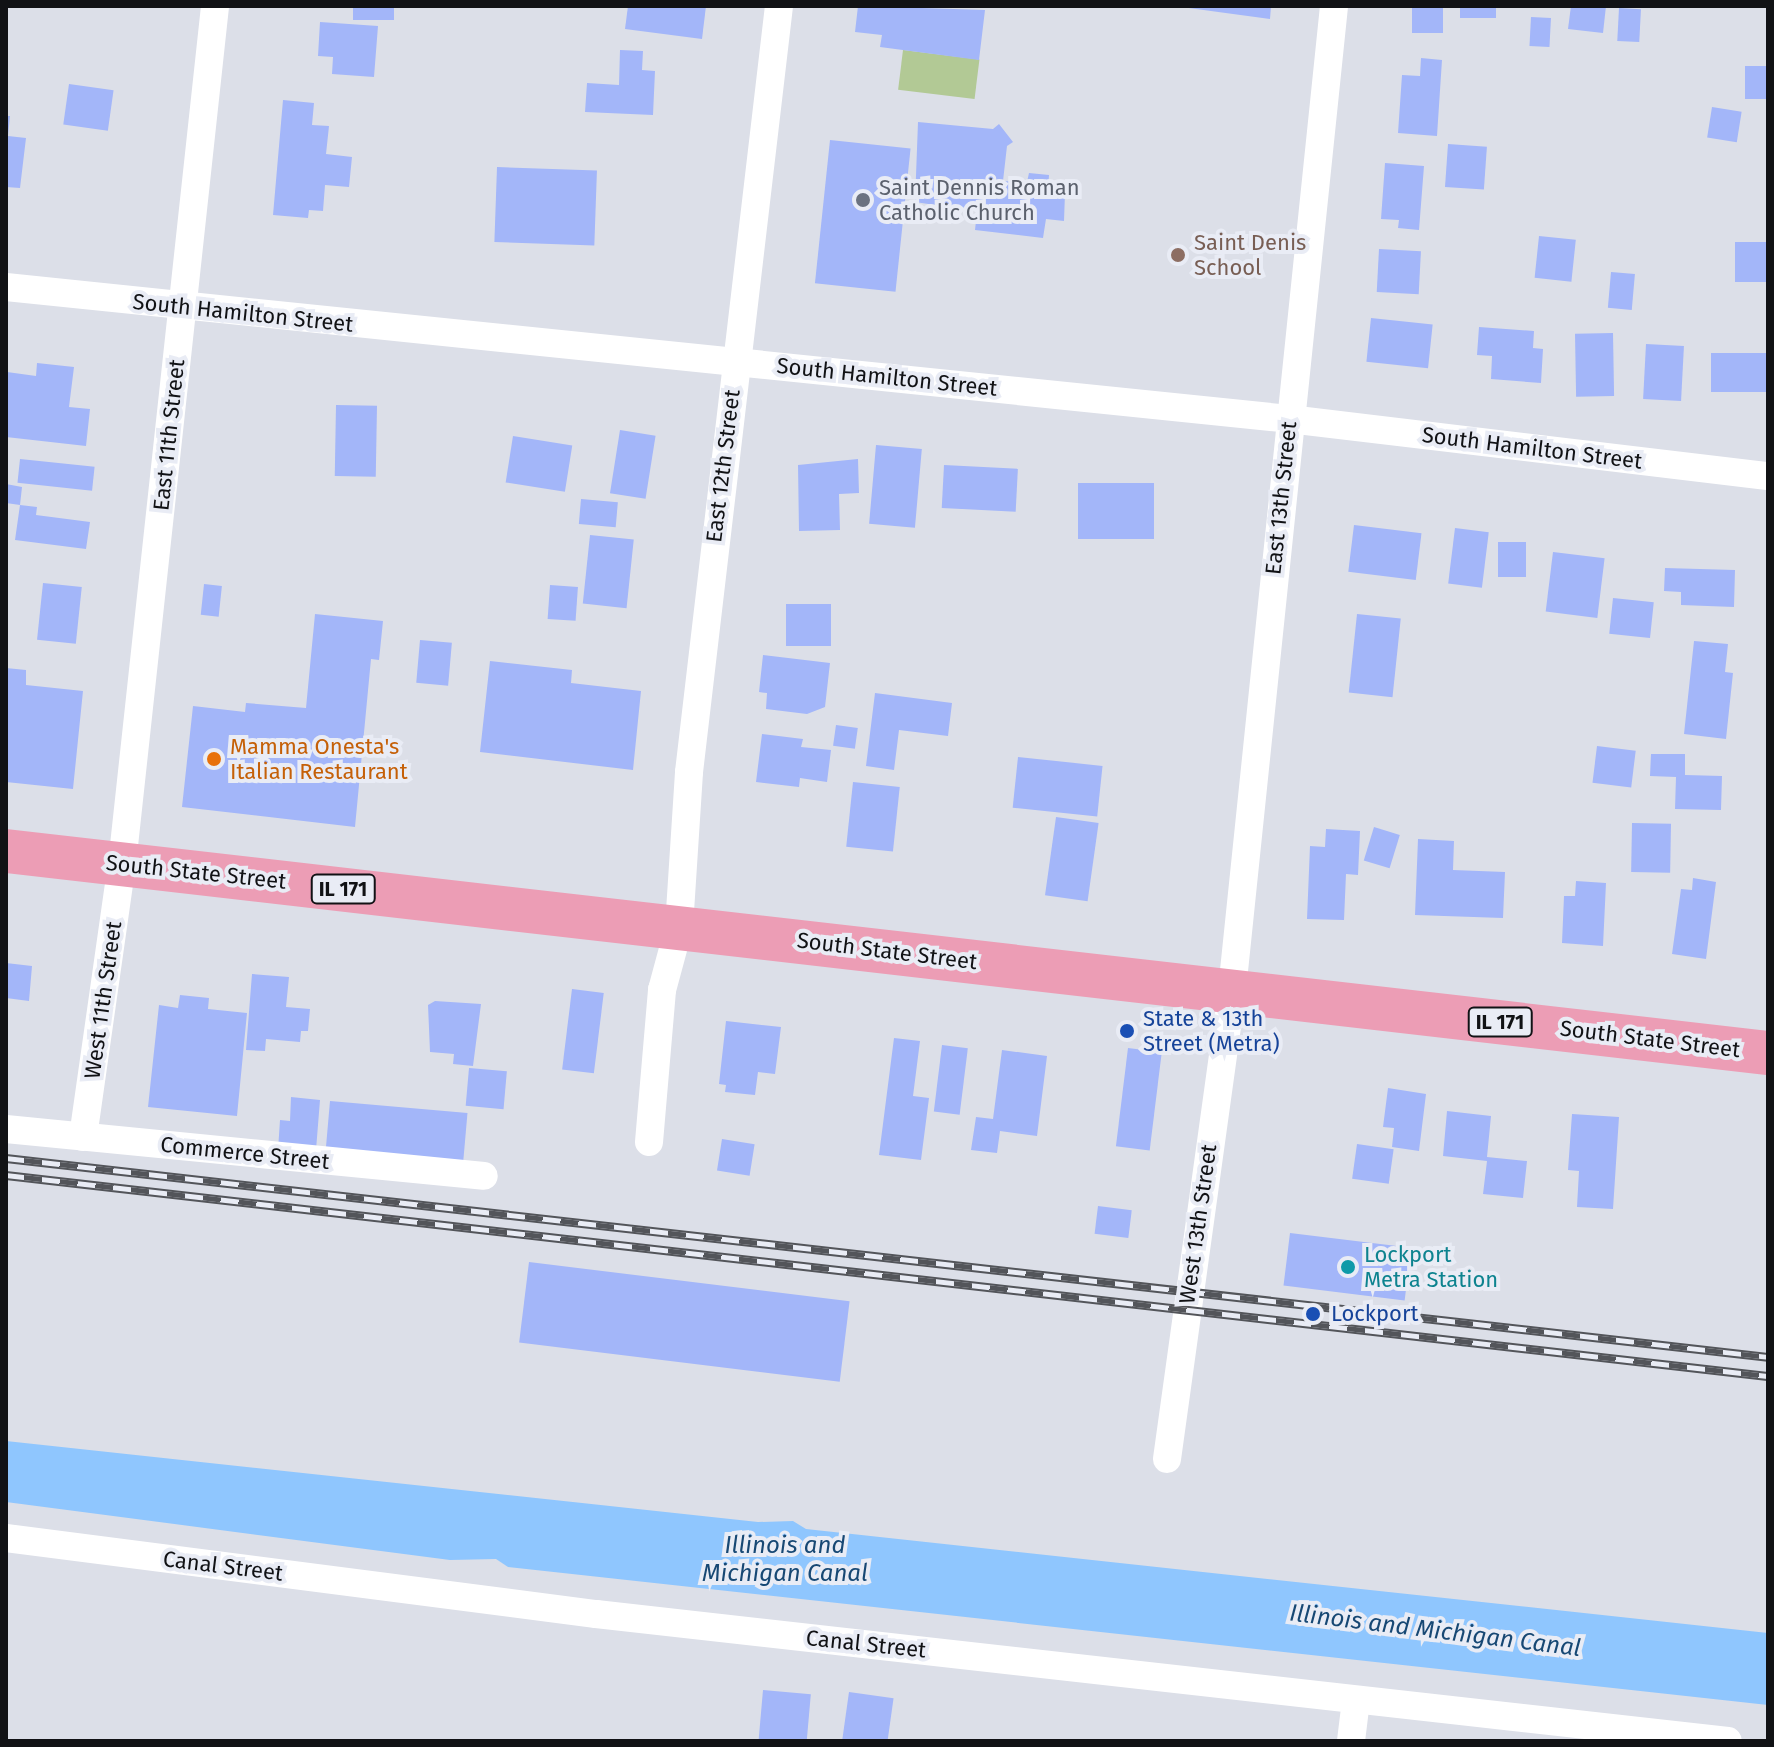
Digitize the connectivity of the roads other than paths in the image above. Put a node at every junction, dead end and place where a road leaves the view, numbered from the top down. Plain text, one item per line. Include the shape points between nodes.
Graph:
1 (215, 6) edge
2 (779, 6) edge
3 (1334, 6) edge
4 (6, 287) edge
5 (182, 307) junction
6 (737, 362) junction
7 (1289, 419) junction
8 (1768, 476) edge
9 (6, 851) edge
10 (122, 864) junction
11 (679, 927) junction
12 (1232, 990) junction
13 (1768, 1053) edge
14 (6, 1129) edge
15 (83, 1137) junction
16 (649, 1142) dead end
17 (484, 1176) dead end
18 (1167, 1459) dead end
19 (6, 1538) edge
20 (1356, 1700) junction
21 (1351, 1741) edge
22 (1728, 1741) edge

1 - 5 street, East 11th Street
2 - 6 street, East 12th Street
3 - 7 street, East 13th Street
4 - 5 street, South Hamilton Street
5 - 6 street, South Hamilton Street
5 - 10 street, East 11th Street
6 - 7 street, South Hamilton Street
6 - 11 street, East 12th Street via 689,772
7 - 8 street, South Hamilton Street
7 - 12 street, East 13th Street
9 - 10 main road, South State Street / IL 171
10 - 11 main road, South State Street / IL 171
10 - 15 street, West 11th Street
11 - 12 main road, South State Street / IL 171
11 - 16 street, East 12th Street via 662,990
12 - 13 main road, South State Street / IL 171
12 - 18 street, West 13th Street
14 - 15 street, Commerce Street
15 - 17 street, Commerce Street
19 - 20 street, Canal Street via 596,1614
20 - 21 street
20 - 22 street, Canal Street

